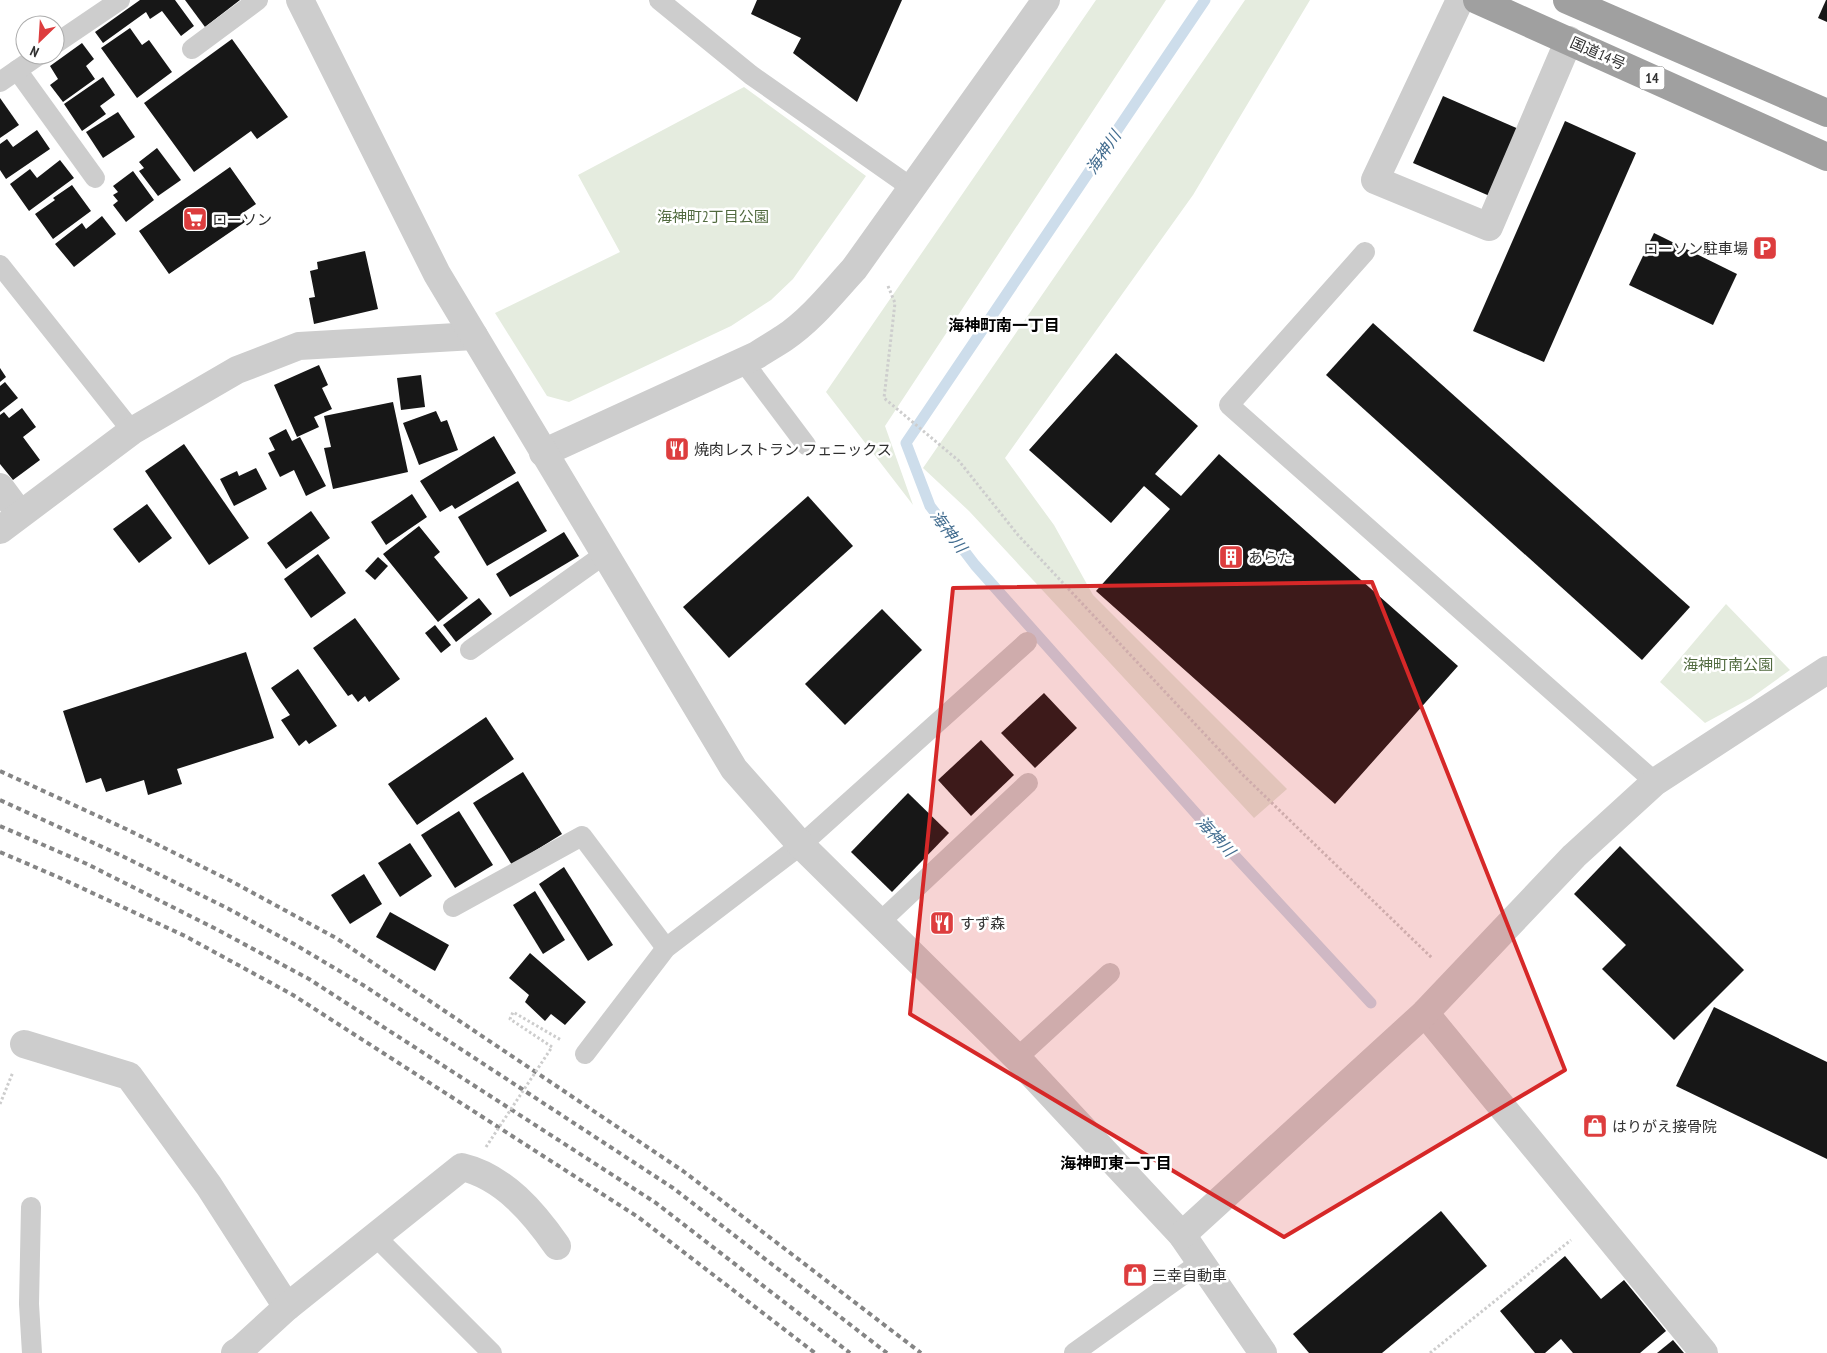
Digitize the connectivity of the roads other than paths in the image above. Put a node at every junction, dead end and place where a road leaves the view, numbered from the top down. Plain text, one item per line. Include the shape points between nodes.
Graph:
1 (120, 0) edge
2 (258, 0) edge
3 (300, 0) edge
4 (659, 0) edge
5 (1046, 0) edge
6 (1460, 0) edge
7 (1477, 0) edge
8 (1567, 0) edge
9 (65, 37) edge
10 (1570, 40) junction
11 (192, 49) dead end
12 (24, 65) edge
13 (17, 70) junction
14 (0, 82) edge
15 (1827, 113) edge
16 (1827, 157) edge
17 (95, 178) dead end
18 (912, 188) junction
19 (1365, 252) dead end
20 (0, 265) edge
21 (474, 336) junction
22 (743, 361) junction
23 (132, 431) junction
24 (806, 445) dead end
25 (543, 453) junction
26 (0, 487) edge
27 (10, 522) edge
28 (605, 554) junction
29 (1027, 642) dead end
30 (470, 650) dead end
31 (1827, 670) edge
32 (1655, 782) junction
33 (1028, 784) dead end
34 (801, 845) junction
35 (453, 907) dead end
36 (880, 922) junction
37 (666, 948) junction
38 (1110, 973) dead end
39 (1425, 1013) junction
40 (24, 1044) dead end
41 (585, 1054) dead end
42 (1017, 1058) junction
43 (31, 1206) dead end
44 (1182, 1235) junction
45 (375, 1236) junction
46 (557, 1246) dead end
47 (1201, 1262) junction
48 (288, 1306) junction
49 (32, 1353) edge
50 (235, 1353) edge
51 (492, 1353) edge
52 (1074, 1353) edge
53 (1263, 1353) edge
54 (1704, 1353) edge

1 - 9 lane
2 - 11 lane
3 - 21 street via 437,274
4 - 18 lane via 751,75
5 - 18 street
6 - 10 street via 1375,180 1489,227
7 - 10 highway, 国道14号 / 14
8 - 15 highway, 14
10 - 16 highway, 国道14号 / 14
12 - 13 lane
13 - 14 lane
13 - 17 lane
18 - 22 street via 832,295 785,338
19 - 32 lane via 1229,405
20 - 23 lane
21 - 23 street via 299,346 237,370
21 - 25 street
22 - 24 lane
22 - 25 street
23 - 27 street
25 - 28 street
26 - 27 street
28 - 30 lane
28 - 34 street via 734,769
29 - 34 lane
31 - 32 street
32 - 39 street via 1574,856
33 - 36 lane
34 - 36 street
34 - 37 lane
35 - 37 lane via 582,836
36 - 42 street
37 - 41 lane
38 - 42 lane
39 - 44 street
39 - 54 street
40 - 48 street via 129,1076 209,1186
42 - 44 street
43 - 49 lane via 29,1304
44 - 47 street
45 - 46 street via 462,1167 485,1175 518,1198
45 - 48 street
45 - 51 lane
47 - 52 lane
47 - 53 street
48 - 50 street

